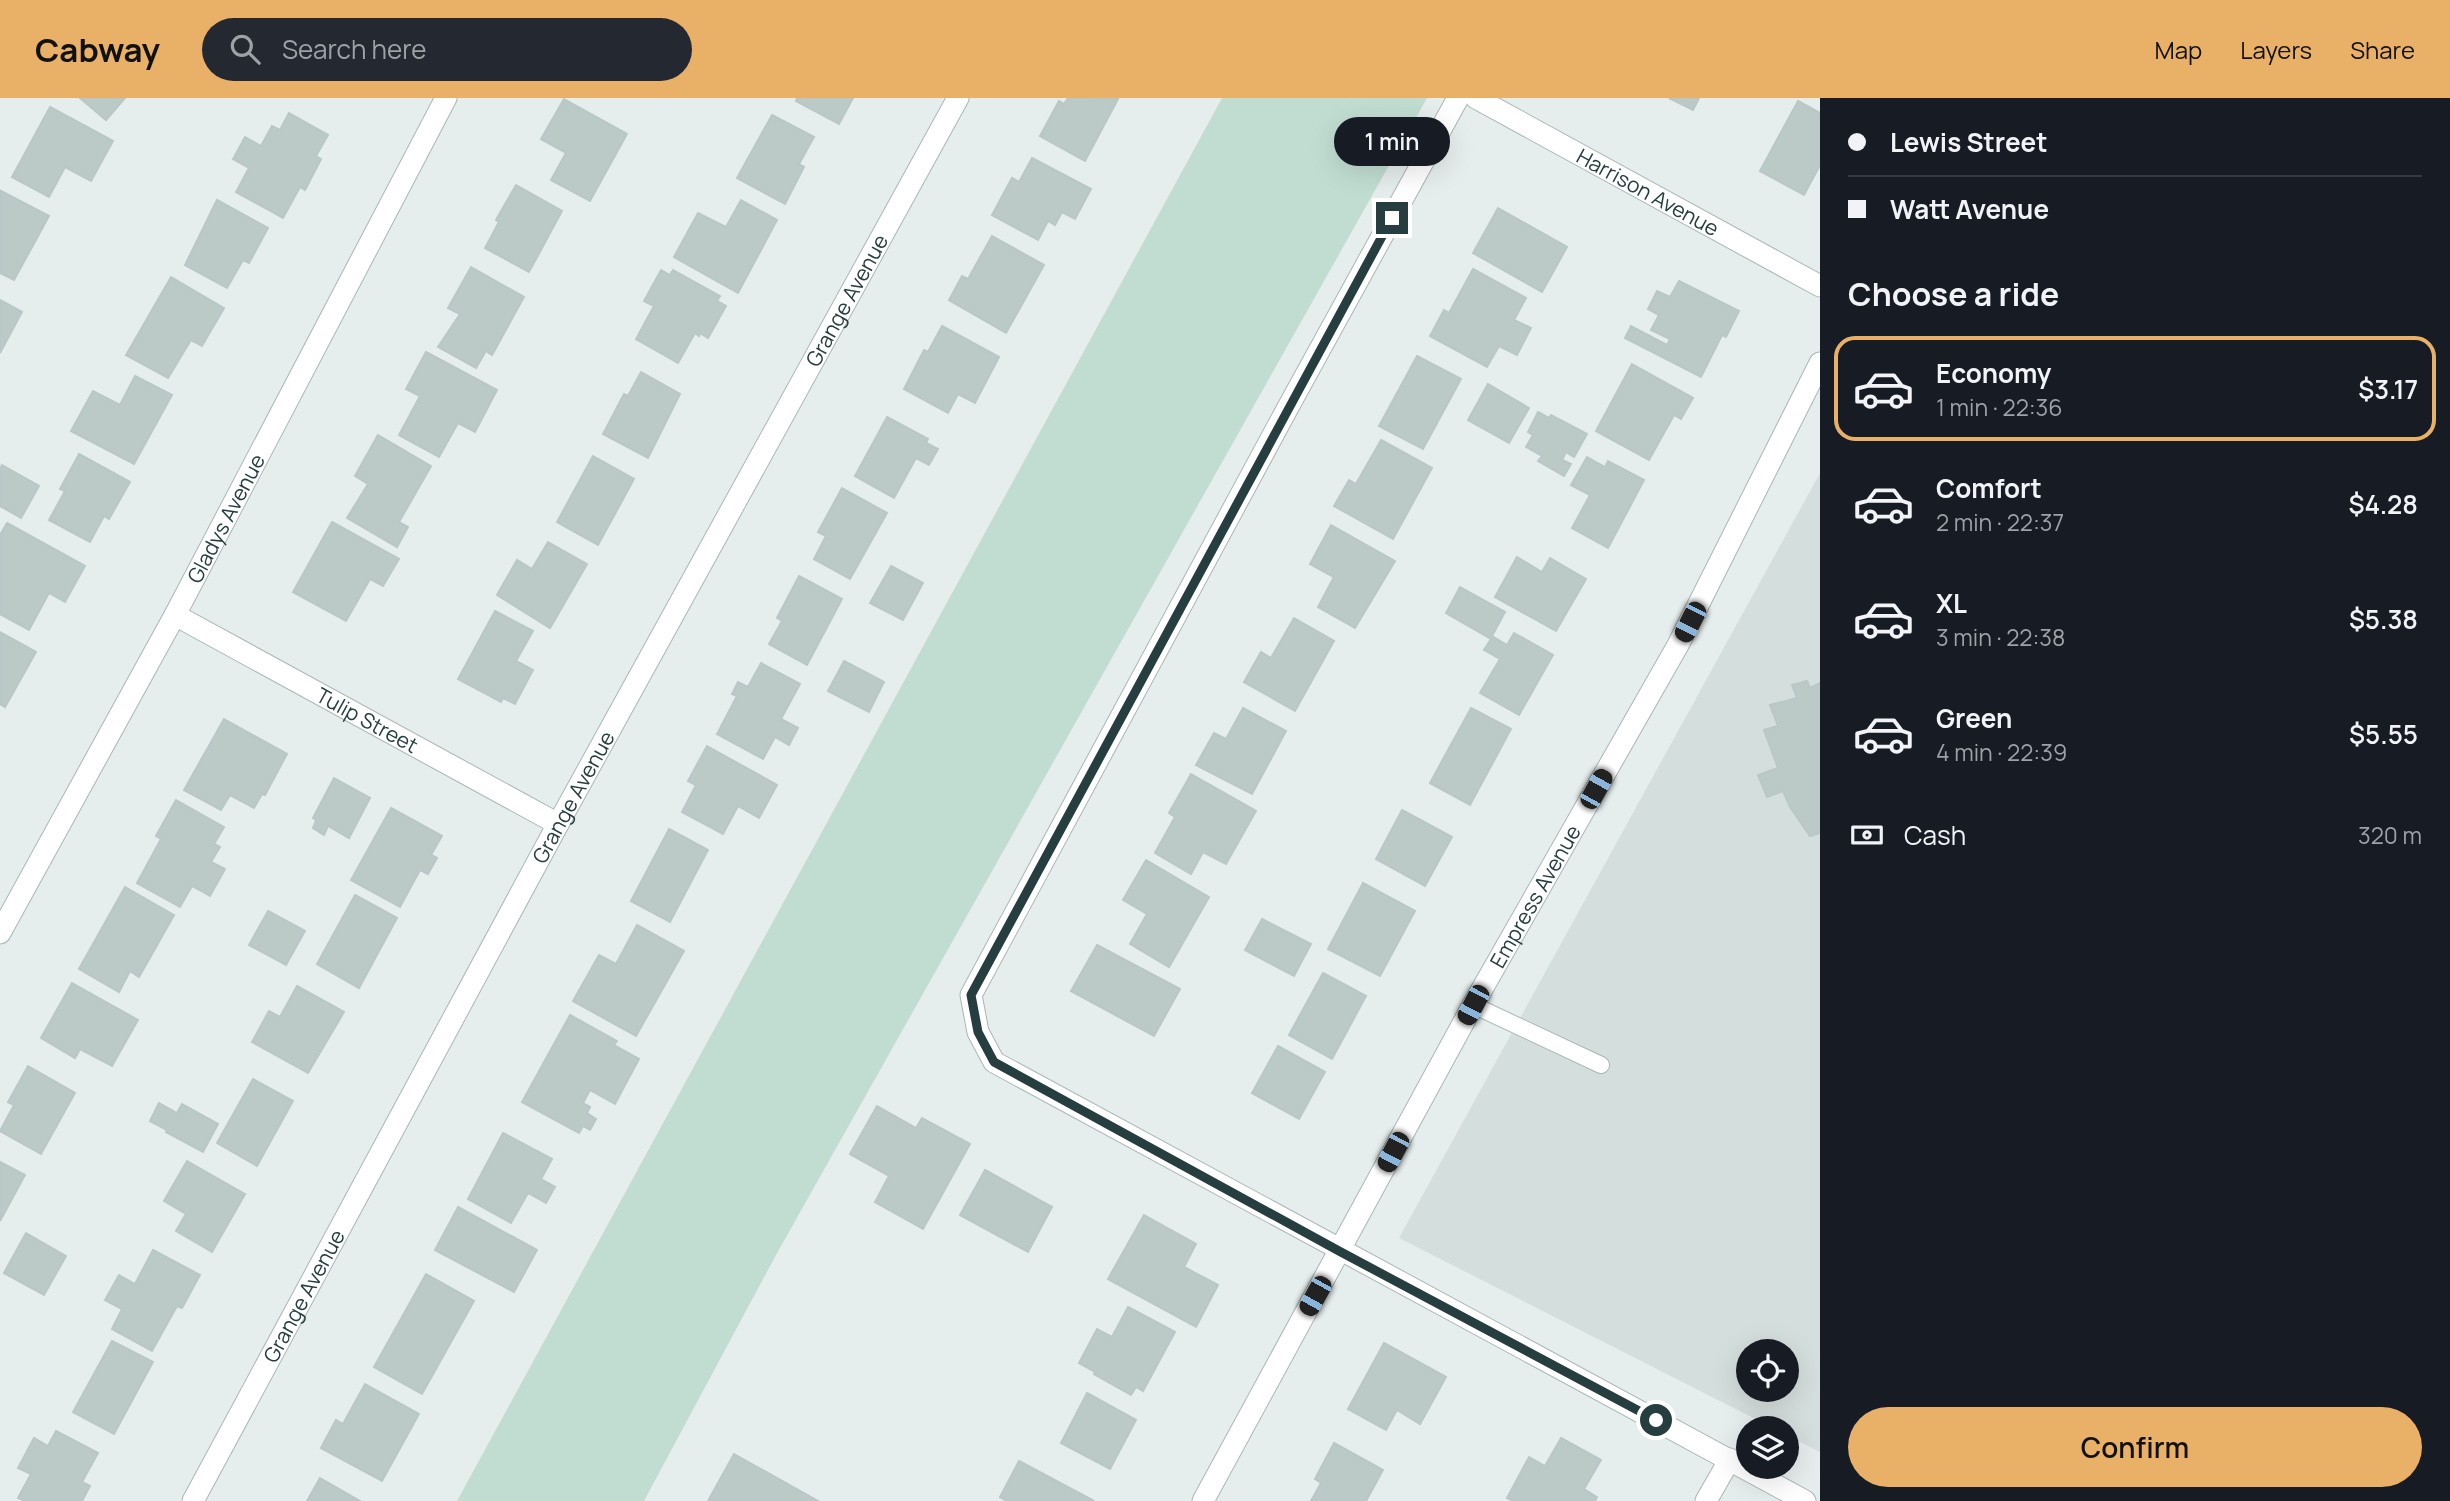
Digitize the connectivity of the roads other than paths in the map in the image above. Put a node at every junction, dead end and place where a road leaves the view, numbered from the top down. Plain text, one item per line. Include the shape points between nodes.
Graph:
1 (446, 98) edge
2 (958, 98) edge
3 (1458, 98) edge
4 (1476, 98) edge
5 (1820, 286) edge
6 (1820, 363) edge
7 (175, 615) junction
8 (558, 824) junction
9 (0, 933) edge
10 (1473, 1005) junction
11 (1601, 1065) dead end
12 (1339, 1251) junction
13 (1730, 1459) junction
14 (193, 1501) edge
15 (1203, 1501) edge
16 (1706, 1501) edge
17 (1805, 1501) edge

1 - 7 street, Gladys Avenue
2 - 8 street, Grange Avenue
3 - 12 street via 971,995 978,1032 994,1062
4 - 5 street, Harrison Avenue
6 - 10 street, Empress Avenue via 1678,645
7 - 8 street, Tulip Street
7 - 9 street, Gladys Avenue
8 - 14 street, Grange Avenue
10 - 11 lane
10 - 12 street, Empress Avenue
12 - 13 street
12 - 15 street, Empress Avenue
13 - 16 street
13 - 17 street

